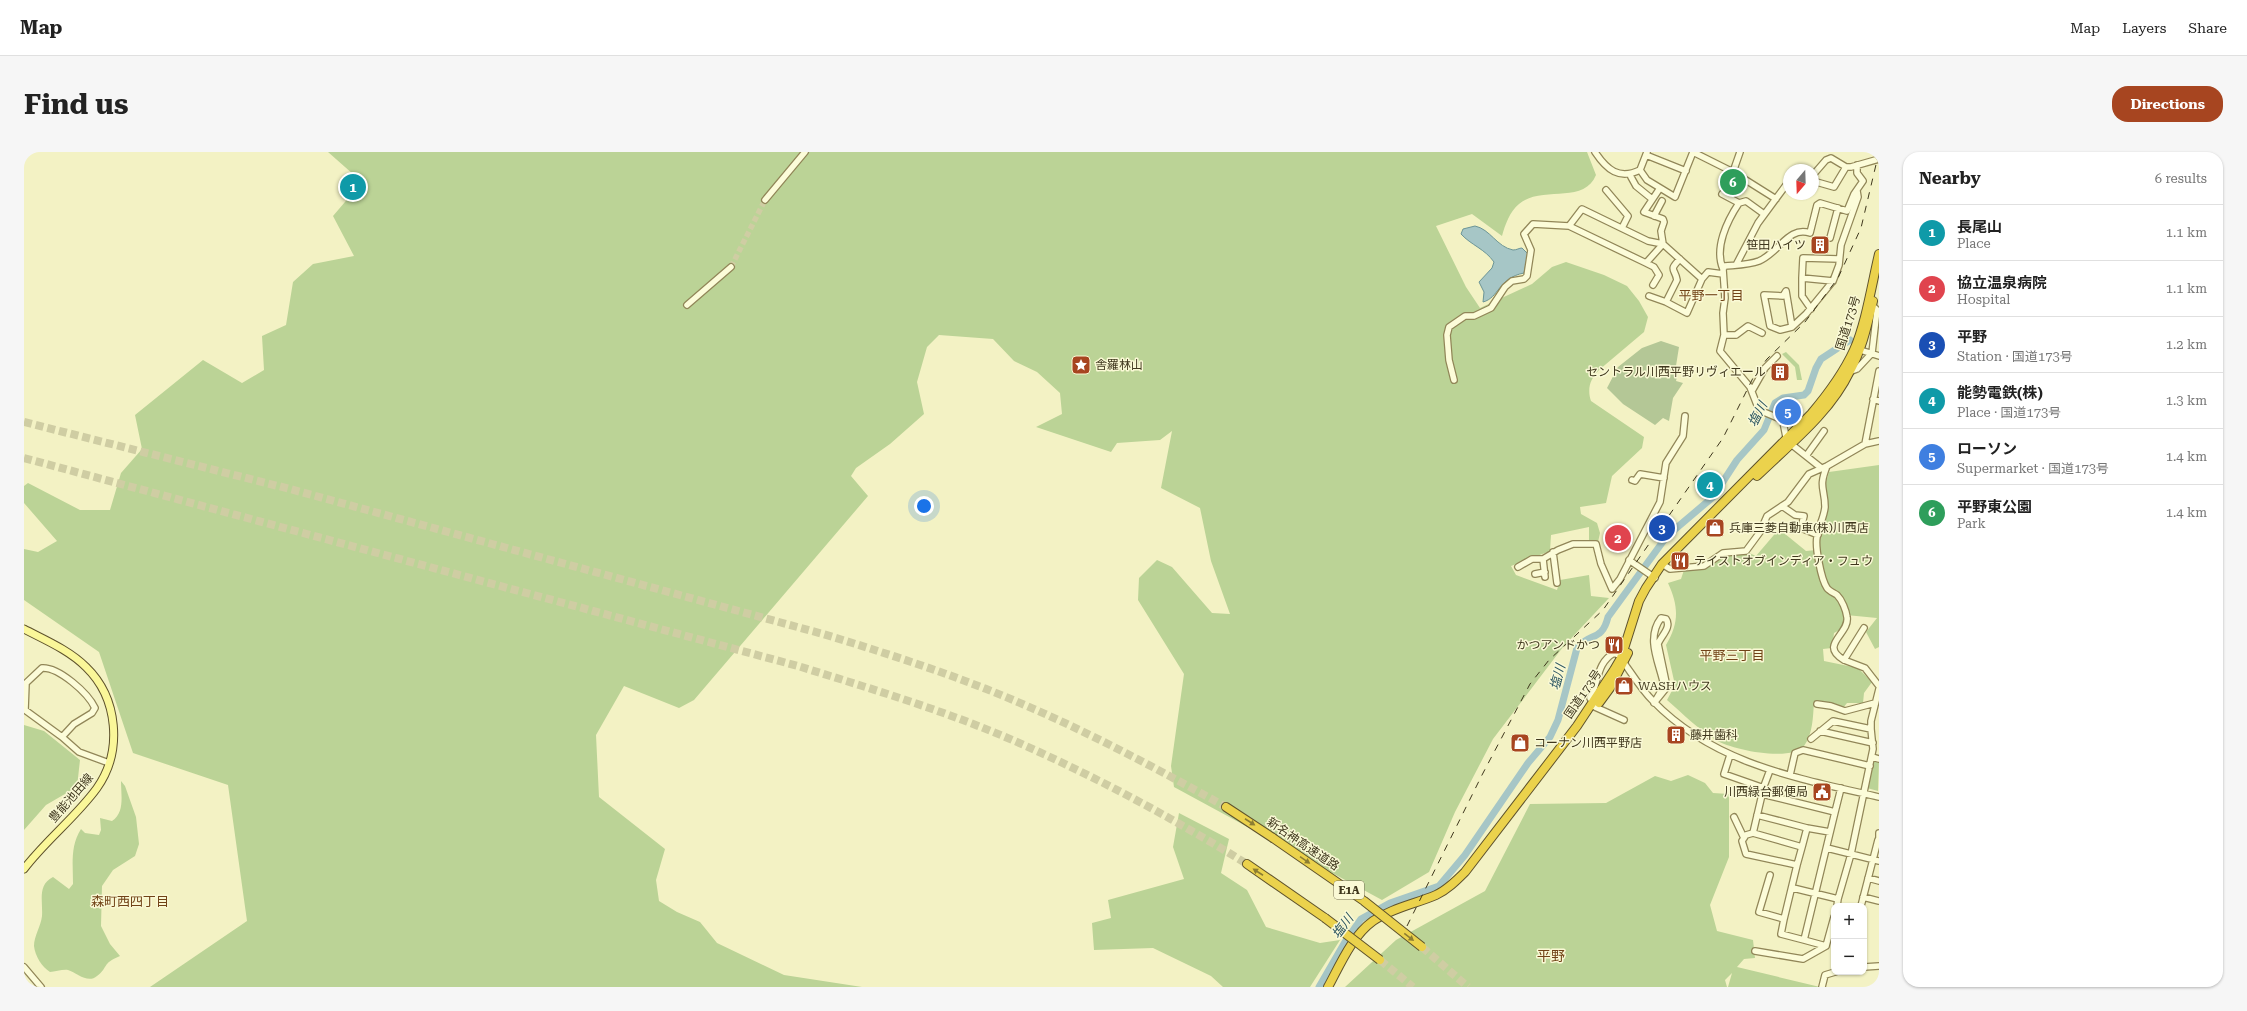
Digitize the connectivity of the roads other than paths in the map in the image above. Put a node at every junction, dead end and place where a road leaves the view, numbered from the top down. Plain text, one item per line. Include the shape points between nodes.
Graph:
1 (805, 152) edge
2 (1595, 152) edge
3 (1693, 152) edge
4 (1740, 152) edge
5 (1827, 152) edge
6 (1874, 152) edge
7 (1646, 154) edge
8 (1831, 158) junction
9 (1879, 159) edge
10 (1872, 160) junction
11 (1857, 165) junction
12 (1846, 167) junction
13 (1819, 168) edge
14 (1640, 170) junction
15 (1686, 171) junction
16 (1733, 172) junction
17 (1630, 177) dead end
18 (1819, 183) edge
19 (1660, 188) junction
20 (1783, 189) edge
21 (1606, 190) dead end
22 (1857, 191) junction
23 (1722, 194) dead end
24 (1652, 199) junction
25 (1776, 199) junction
26 (766, 200) tunnel mouth
27 (1662, 201) dead end
28 (1739, 203) junction
29 (1838, 208) junction
30 (1764, 214) junction
31 (1654, 216) junction
32 (1569, 226) junction
33 (1622, 228) junction
34 (1830, 238) dead end
35 (1663, 244) junction
36 (1879, 254) edge
37 (1680, 259) junction
38 (1839, 259) junction
39 (1646, 263) junction
40 (1736, 265) junction
41 (731, 267) tunnel mouth
42 (1723, 272) junction
43 (1879, 277) edge
44 (1802, 278) junction
45 (1702, 279) junction
46 (1833, 281) junction
47 (1653, 285) dead end
48 (1649, 296) dead end
49 (1666, 302) junction
50 (1870, 303) junction
51 (687, 305) dead end
52 (1811, 308) junction
53 (1792, 327) junction
54 (1762, 333) dead end
55 (1724, 335) junction
56 (1873, 346) junction
57 (1858, 349) junction
58 (1879, 349) edge
59 (1872, 354) junction
60 (1777, 356) dead end
61 (1879, 356) edge
62 (1879, 371) edge
63 (1846, 372) junction
64 (1454, 380) dead end
65 (1752, 391) junction
66 (1873, 399) junction
67 (1879, 401) edge
68 (1685, 416) dead end
69 (1824, 431) dead end
70 (1879, 440) edge
71 (1789, 441) junction
72 (1865, 444) junction
73 (1806, 456) junction
74 (1827, 466) junction
75 (1820, 468) junction
76 (1664, 478) junction
77 (1632, 480) dead end
78 (1782, 506) junction
79 (1818, 535) junction
80 (1553, 552) junction
81 (1543, 559) junction
82 (1629, 560) junction
83 (1664, 565) junction
84 (1518, 567) dead end
85 (1535, 574) dead end
86 (1655, 578) junction
87 (1557, 583) dead end
88 (1864, 628) dead end
89 (24, 629) edge
90 (1622, 659) junction
91 (1844, 660) junction
92 (1879, 686) edge
93 (1879, 689) edge
94 (1654, 702) junction
95 (1594, 704) junction
96 (1817, 704) dead end
97 (1875, 704) junction
98 (1624, 720) dead end
99 (1871, 729) junction
100 (1820, 730) junction
101 (62, 737) junction
102 (1811, 739) dead end
103 (1879, 740) edge
104 (1873, 742) junction
105 (1730, 755) junction
106 (1872, 756) junction
107 (1879, 759) edge
108 (109, 762) junction
109 (1870, 766) junction
110 (1770, 770) junction
111 (1790, 775) junction
112 (1764, 788) junction
113 (1841, 788) junction
114 (1762, 794) junction
115 (1864, 794) junction
116 (1879, 797) edge
117 (1226, 808) tunnel mouth
118 (1835, 812) junction
119 (1757, 815) junction
120 (1734, 817) dead end
121 (1808, 828) junction
122 (1830, 832) junction
123 (1753, 833) junction
124 (1879, 833) edge
125 (1744, 838) junction
126 (1878, 840) edge
127 (1802, 847) junction
128 (1826, 848) junction
129 (1851, 854) junction
130 (1873, 860) junction
131 (1879, 861) edge
132 (1247, 864) tunnel mouth
133 (1797, 865) junction
134 (24, 870) edge
135 (1770, 875) dead end
136 (1868, 878) junction
137 (1879, 881) edge
138 (1793, 888) junction
139 (1816, 894) junction
140 (1863, 897) junction
141 (1838, 899) junction
142 (1879, 901) edge
143 (1837, 903) edge
144 (1862, 903) edge
145 (1784, 919) junction
146 (1831, 930) edge
147 (1804, 940) junction
148 (1826, 946) junction
149 (1422, 947) tunnel mouth
150 (1755, 951) dead end
151 (1380, 960) tunnel mouth
152 (1879, 966) edge
153 (24, 967) edge
154 (1867, 967) edge
155 (1831, 973) edge
156 (41, 987) edge
157 (1328, 987) edge
158 (1334, 987) edge
159 (1822, 987) edge

1 - 26 street
2 - 14 street via 1615,173 1630,175
3 - 15 street
3 - 16 street
4 - 16 street
5 - 8 street
6 - 10 street
7 - 14 street
7 - 15 street
8 - 12 street
8 - 13 street
9 - 10 street
10 - 11 street
11 - 12 street
11 - 22 street via 1863,181
12 - 18 street via 1834,187
14 - 19 street via 1647,180
15 - 19 street via 1675,196
16 - 25 street
17 - 24 street via 1636,186
19 - 24 street
20 - 25 street
21 - 33 street via 1628,216
22 - 29 street via 1847,211
22 - 38 street via 1858,197 1841,245
23 - 28 street
24 - 31 street via 1644,212
25 - 30 street
27 - 31 street
28 - 30 street via 1746,201
28 - 42 street via 1725,228 1720,256
29 - 34 street
29 - 40 street via 1820,203 1817,205 1810,233 1802,230 1793,232 1779,248 1759,261
30 - 40 street
31 - 35 street via 1663,219 1664,222 1661,231
32 - 33 street via 1582,209
32 - 39 street
32 - 64 street via 1533,224 1524,234 1531,250 1527,276 1512,281 1505,287 1491,308 1474,316 1465,316 1450,327 1447,335 1448,353
33 - 35 street via 1648,241
35 - 37 street
35 - 39 street
36 - 50 highway, 国道173号
37 - 45 street
37 - 49 street via 1673,266 1672,270 1677,280
38 - 44 street via 1803,258
38 - 46 street
39 - 47 street via 1654,267 1659,275
40 - 42 street via 1725,266
41 - 51 street
42 - 45 street via 1708,272
42 - 55 street
43 - 50 highway, 国道173号
44 - 46 street
44 - 52 street via 1802,296
45 - 49 street via 1687,313
46 - 52 street
48 - 49 street
50 - 56 street via 1877,310
50 - 57 highway, 国道173号
52 - 53 street
53 - 53 street via 1780,330 1770,326 1764,295 1783,296 1786,291
54 - 55 street via 1748,326 1736,334
55 - 65 street via 1720,351
56 - 58 street
56 - 59 street
57 - 59 street
57 - 63 highway, 国道173号
59 - 61 street
59 - 63 street via 1857,370
60 - 65 street via 1765,368
62 - 66 street
63 - 71 highway, 国道173号 via 1836,395
65 - 71 street via 1759,410 1783,422
66 - 67 street
66 - 72 street
68 - 76 street via 1683,436 1669,456
69 - 73 street
70 - 72 street
71 - 73 street
71 - 83 highway, 国道173号
72 - 74 street
73 - 75 street
74 - 75 street
74 - 79 street via 1822,478 1825,509
75 - 78 street via 1809,474 1788,502
76 - 77 street via 1640,474 1635,481
76 - 82 street via 1660,502
78 - 79 street via 1795,515 1804,516 1801,528
78 - 83 street via 1767,516 1760,532 1746,551 1723,553 1704,566 1670,569
79 - 91 street via 1819,561 1827,587 1838,596 1847,617 1845,629 1836,638 1834,645 1838,657
80 - 81 street
80 - 82 street via 1573,544 1596,544 1612,589
80 - 87 street
81 - 84 street via 1532,559
81 - 85 street via 1545,575
82 - 86 street
83 - 86 highway, 国道173号
86 - 90 highway, 国道173号
88 - 91 street
89 - 108 main road, 豊能池田線 via 77,659 100,684 114,723 114,739
90 - 94 street
90 - 95 highway, 国道173号
90 - 95 street via 1614,653 1604,661 1590,698
91 - 92 street via 1866,668
93 - 97 street
94 - 94 street via 1664,686 1653,644 1657,623 1661,618 1668,622 1668,627 1658,644 1667,687
94 - 105 street via 1681,727 1711,747
95 - 98 street
95 - 157 highway, 国道173号 via 1465,872 1437,894 1396,909 1373,922 1358,936
95 - 158 highway, 国道173号 via 1476,867 1456,888 1439,899 1397,913 1366,934
96 - 97 street via 1846,711
97 - 99 street
99 - 100 street via 1833,721
99 - 104 street
100 - 102 street
100 - 104 street
101 - 101 street via 26,713 24,708 26,683 42,668 68,679 84,691 95,708
101 - 108 street via 79,752
103 - 104 street
104 - 106 street
105 - 110 street
105 - 112 street via 1724,774
106 - 107 street
106 - 109 street
108 - 134 main road, 豊能池田線 via 97,788 46,842
109 - 111 street via 1803,750 1795,753
109 - 115 street
110 - 111 street
110 - 112 street
111 - 113 street
112 - 114 street
113 - 115 street
113 - 118 street
114 - 118 street
114 - 119 street
115 - 116 street
115 - 129 street
117 -> 149 highway, 新名神高速道路 / E1A, bridge via 1345,887
118 - 122 street
119 - 121 street
119 - 123 street
120 - 125 street
121 - 122 street
121 - 127 street
122 - 128 street
123 - 125 street
123 - 127 street
124 - 126 street
125 - 133 street via 1742,841 1746,854
126 - 130 street
127 - 133 street
128 - 129 street
128 - 139 street
129 - 130 street
129 - 141 street
130 - 131 street
130 - 136 street
151 -> 132 highway, bridge
133 - 138 street
135 - 145 street via 1759,912
136 - 137 street
136 - 140 street
138 - 139 street
138 - 145 street
139 - 141 street
139 - 147 street
140 - 142 street
140 - 144 street
141 - 143 street
145 - 147 street via 1781,934
146 - 148 street
147 - 148 street
148 - 150 street via 1803,959
152 - 154 street
153 - 156 street
155 - 159 street via 1825,975

